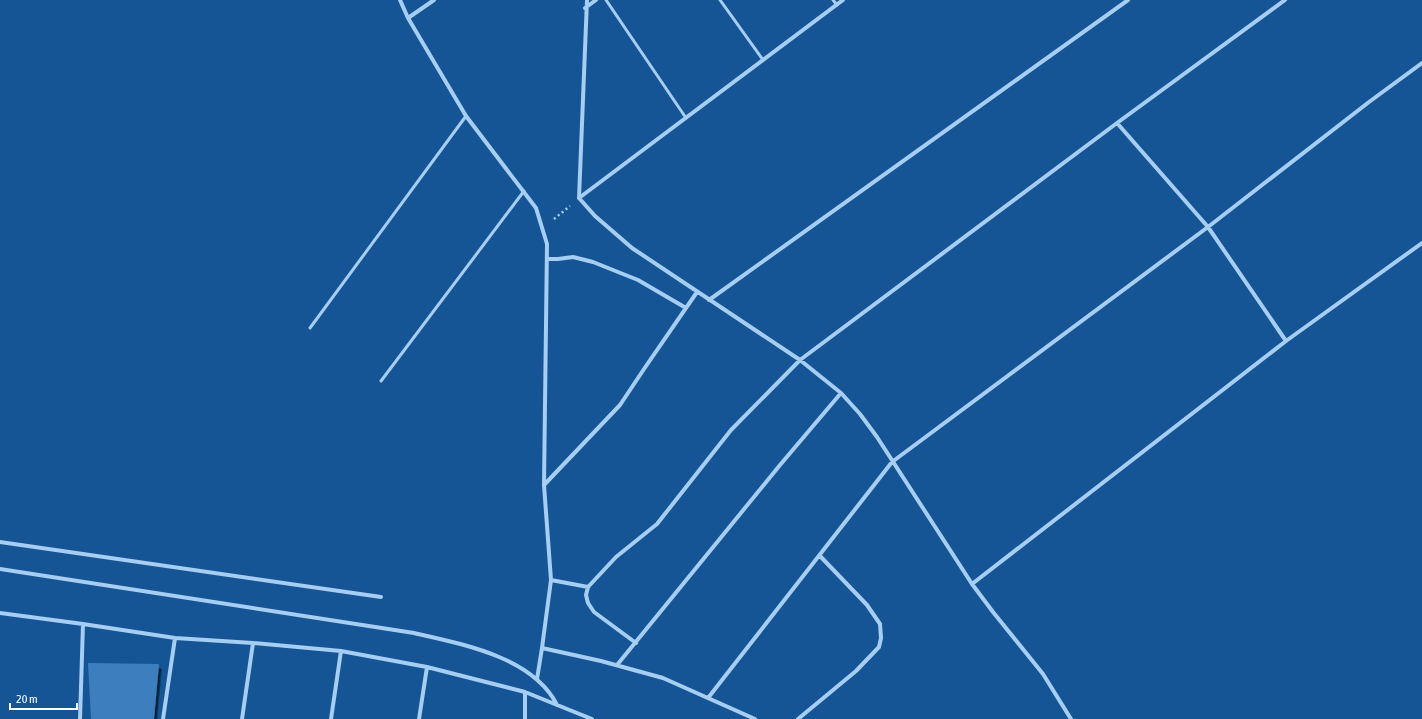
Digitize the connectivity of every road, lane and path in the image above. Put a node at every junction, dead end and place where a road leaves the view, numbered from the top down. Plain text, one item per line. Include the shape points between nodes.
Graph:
1 (400, 0) edge
2 (434, 0) edge
3 (587, 0) edge
4 (596, 0) edge
5 (606, 0) edge
6 (720, 0) edge
7 (833, 0) edge
8 (843, 0) edge
9 (1128, 0) edge
10 (1285, 0) edge
11 (837, 5) junction
12 (585, 8) junction
13 (408, 18) junction
14 (763, 60) junction
15 (1422, 63) edge
16 (466, 116) junction
17 (686, 118) junction
18 (1118, 123) junction
19 (524, 191) junction
20 (579, 198) junction
21 (1208, 227) junction
22 (542, 228) junction
23 (1422, 243) edge
24 (548, 259) junction
25 (697, 292) junction
26 (709, 300) junction
27 (686, 308) junction
28 (310, 328) dead end
29 (1286, 341) junction
30 (800, 360) junction
31 (381, 381) dead end
32 (840, 393) junction
33 (892, 462) junction
34 (544, 485) junction
35 (0, 542) edge
36 (820, 556) junction
37 (0, 569) edge
38 (550, 580) junction
39 (972, 584) junction
40 (588, 587) junction
41 (381, 597) dead end
42 (0, 613) edge
43 (83, 624) junction
44 (175, 638) junction
45 (253, 642) junction
46 (636, 642) junction
47 (542, 648) junction
48 (341, 651) junction
49 (617, 665) junction
50 (427, 667) junction
51 (536, 679) junction
52 (525, 692) junction
53 (708, 698) junction
54 (557, 705) junction
55 (80, 719) edge
56 (163, 719) edge
57 (242, 719) edge
58 (331, 719) edge
59 (419, 719) edge
60 (525, 719) edge
61 (592, 719) edge
62 (755, 719) edge
63 (798, 719) edge
64 (1071, 719) edge

1 - 13 street
2 - 13 street
3 - 12 street
4 - 12 street
5 - 17 lane
6 - 14 lane
7 - 11 lane
8 - 11 street
9 - 26 street
10 - 18 street
11 - 14 street
12 - 20 street
13 - 16 street
14 - 17 street
15 - 21 street
16 - 19 street
16 - 28 lane
17 - 20 street
18 - 21 street
18 - 30 street
19 - 22 street via 536,208
19 - 31 lane
20 - 22 path
20 - 25 street via 595,216 632,248
21 - 29 street
21 - 33 street
22 - 24 street
23 - 29 street
24 - 27 street via 573,257 593,262 638,280
24 - 34 street
25 - 26 street
25 - 27 street
26 - 30 street
27 - 34 street via 620,405
29 - 39 street
30 - 32 street
30 - 40 street via 731,430 656,524 616,557
32 - 33 street via 878,437
32 - 46 street
33 - 36 street
33 - 39 street
34 - 38 street
35 - 41 street
36 - 53 street
36 - 63 street via 867,605 880,624 881,638 879,647 856,671
37 - 51 street via 414,633 488,653 507,661
38 - 40 street
38 - 47 street
39 - 64 street via 1043,674
40 - 46 street via 588,603 594,612
42 - 43 street
43 - 44 street
43 - 55 street
44 - 45 street
44 - 56 street
45 - 48 street
45 - 57 street
46 - 49 street
47 - 49 street
47 - 51 street
48 - 50 street
48 - 58 street
49 - 53 street via 663,678
50 - 52 street
50 - 59 street
51 - 54 street via 552,695
52 - 54 street
52 - 60 street
53 - 62 street
54 - 61 street

